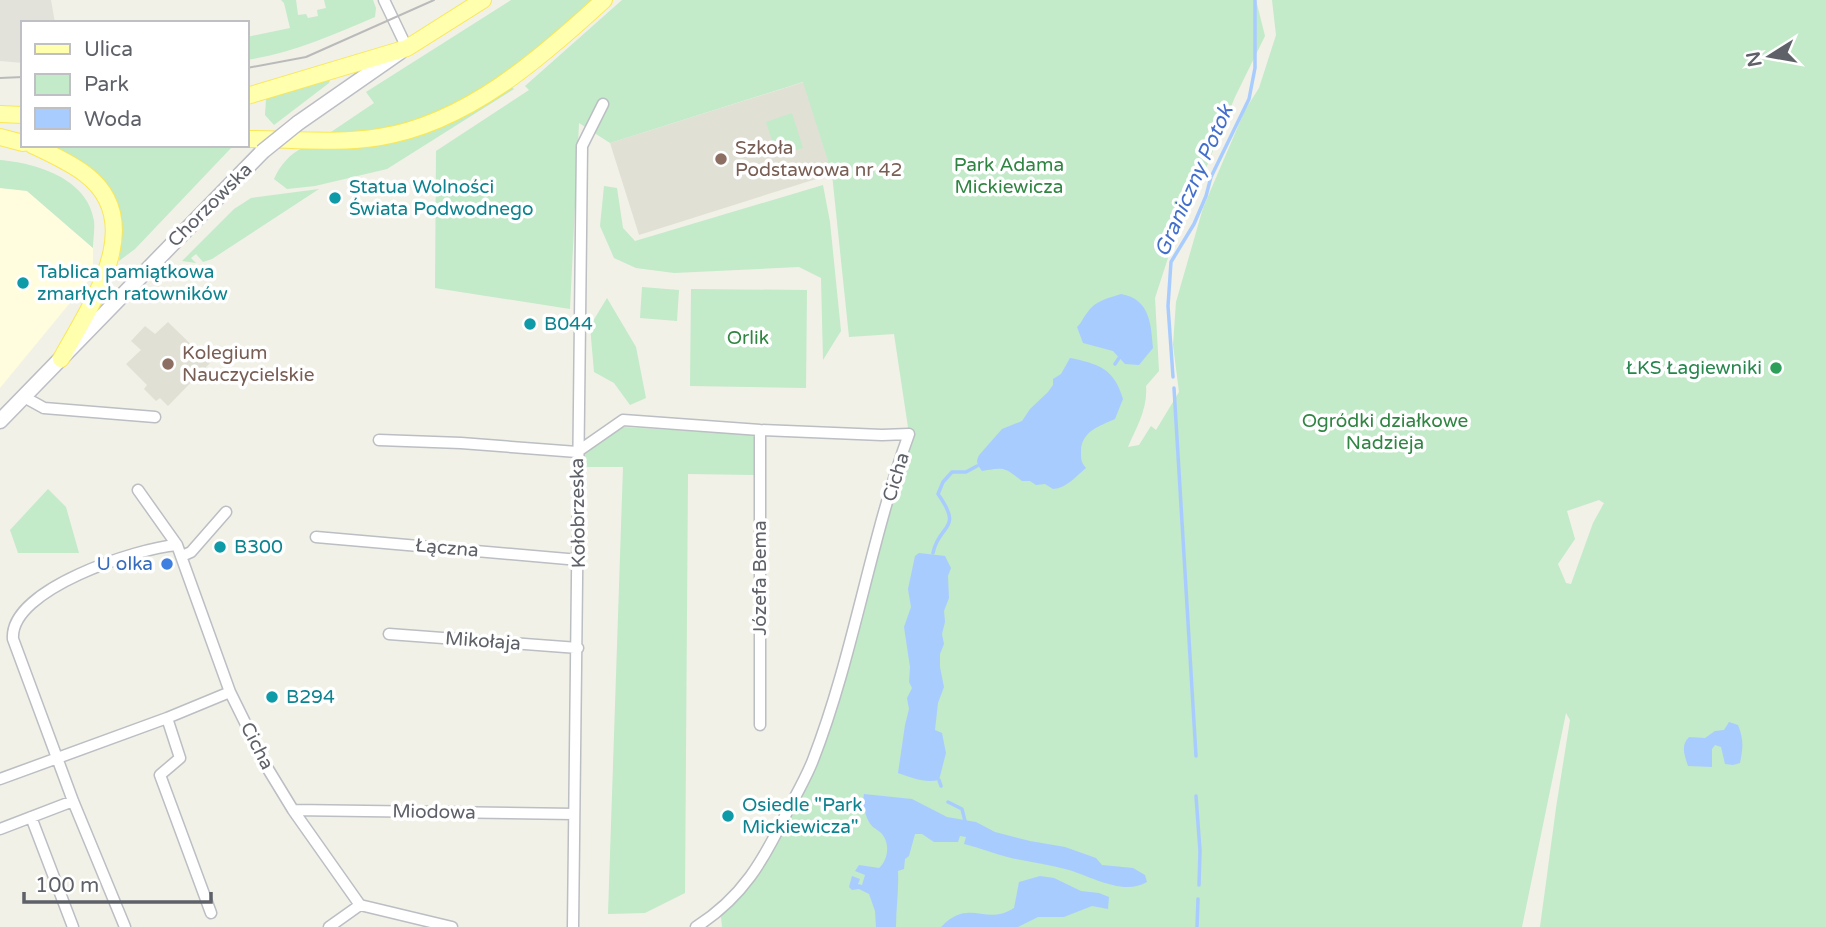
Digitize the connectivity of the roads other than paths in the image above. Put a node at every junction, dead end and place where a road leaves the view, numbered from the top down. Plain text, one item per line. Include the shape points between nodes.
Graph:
1 (384, 0) edge
2 (483, 0) edge
3 (604, 0) edge
4 (407, 48) junction
5 (248, 96) edge
6 (603, 104) dead end
7 (0, 114) edge
8 (21, 115) edge
9 (0, 137) edge
10 (21, 137) edge
11 (248, 139) edge
12 (21, 142) edge
13 (36, 147) edge
14 (61, 359) junction
15 (24, 397) junction
16 (155, 417) dead end
17 (0, 421) edge
18 (760, 430) junction
19 (379, 440) dead end
20 (578, 452) junction
21 (138, 490) dead end
22 (226, 512) dead end
23 (316, 537) dead end
24 (177, 545) junction
25 (182, 556) junction
26 (579, 560) junction
27 (388, 634) dead end
28 (578, 649) junction
29 (230, 692) junction
30 (167, 718) junction
31 (760, 725) dead end
32 (57, 756) junction
33 (0, 779) edge
34 (73, 801) junction
35 (293, 810) junction
36 (574, 814) junction
37 (32, 817) junction
38 (0, 829) edge
39 (360, 905) junction
40 (211, 913) dead end
41 (73, 927) edge
42 (125, 927) edge
43 (329, 927) edge
44 (452, 927) edge
45 (573, 927) edge
46 (696, 927) edge

1 - 4 street
2 - 4 main road, Chorzowska
3 - 11 main road via 510,78 419,127 363,139
4 - 5 main road
4 - 14 main road, Chorzowska, bridge via 262,152
6 - 20 street, Kołobrzeska via 582,146
7 - 8 main road
9 - 10 main road
9 - 12 main road
13 - 14 main road via 85,174 103,192 112,215 110,264
14 - 15 main road, Chorzowska
15 - 16 street via 44,408
15 - 17 main road, Chorzowska
18 - 20 street, Cicha via 623,421
18 - 31 street, Józefa Bema
18 - 46 street, Cicha via 909,434 843,674 812,763 756,870 735,897
19 - 20 street
20 - 26 street, Kołobrzeska
21 - 24 street, Cicha
22 - 25 street via 191,552
23 - 26 street, Łączna
24 - 25 street, Cicha
24 - 32 street via 87,569 57,585 15,625 13,639
25 - 29 street, Cicha
26 - 28 street, Kołobrzeska
27 - 28 street, Mikołaja
28 - 36 street, Kołobrzeska
29 - 30 street
29 - 35 street, Cicha
30 - 32 street
30 - 40 street via 180,758 160,775
32 - 33 street
32 - 34 street
34 - 37 street
34 - 42 street
35 - 36 street, Miodowa
35 - 39 street, Cicha
36 - 45 street, Kołobrzeska
37 - 38 street
37 - 41 street
39 - 43 street
39 - 44 street

